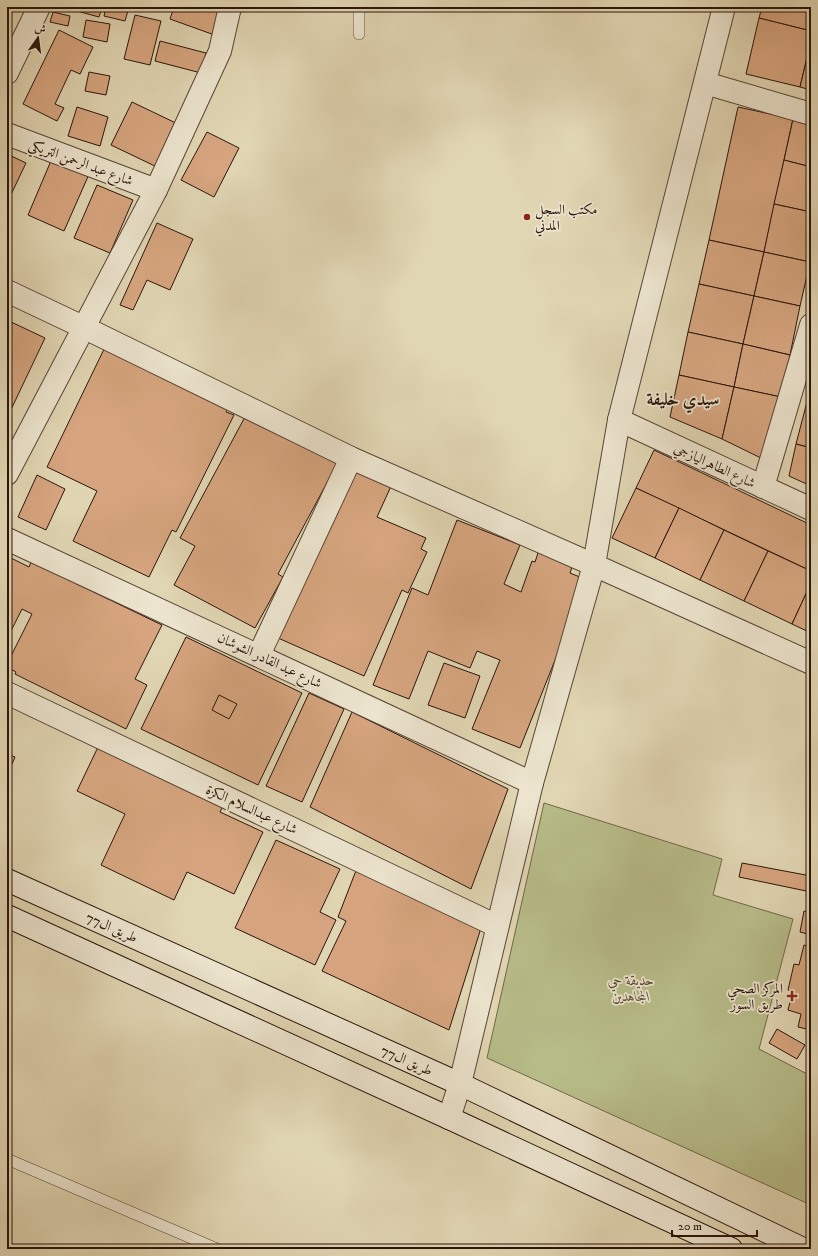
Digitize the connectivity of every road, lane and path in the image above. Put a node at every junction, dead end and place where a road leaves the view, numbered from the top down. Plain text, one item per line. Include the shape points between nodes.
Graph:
1 (39, 7) edge
2 (230, 7) edge
3 (359, 7) edge
4 (724, 7) edge
5 (359, 34) dead end
6 (7, 73) edge
7 (704, 84) junction
8 (811, 114) edge
9 (7, 134) edge
10 (156, 190) junction
11 (7, 291) edge
12 (811, 325) edge
13 (83, 327) junction
14 (619, 420) junction
15 (351, 458) junction
16 (7, 474) edge
17 (763, 487) junction
18 (811, 509) edge
19 (7, 539) edge
20 (594, 565) junction
21 (259, 655) junction
22 (811, 664) edge
23 (7, 693) edge
24 (532, 783) junction
25 (7, 880) edge
26 (7, 916) edge
27 (497, 926) junction
28 (460, 1084) junction
29 (449, 1118) junction
30 (7, 1159) edge
31 (216, 1249) edge
32 (731, 1249) edge
33 (803, 1249) edge

1 - 6 street
2 - 10 street via 220,52
3 - 5 lane
4 - 7 street
7 - 8 street
7 - 14 street
9 - 10 street, شارع عبد الرحمن التريكي
10 - 13 street
11 - 13 street
12 - 17 street
13 - 15 street
13 - 16 street
14 - 17 street, شارع الطاهراليازجي
14 - 20 street
15 - 20 street
15 - 21 street
17 - 18 street, شارع الطاهراليازجي
19 - 21 street, شارع عبد القادر الشوشان
20 - 22 street
20 - 24 street
21 - 24 street, شارع عبد القادر الشوشان
23 - 27 street, شارع عبدالسلام الكزة
24 - 27 street
25 - 28 street, طريق ال77
26 - 29 street
27 - 28 street
28 - 29 street
28 - 33 street, طريق ال77
29 - 32 street
30 - 31 lane

